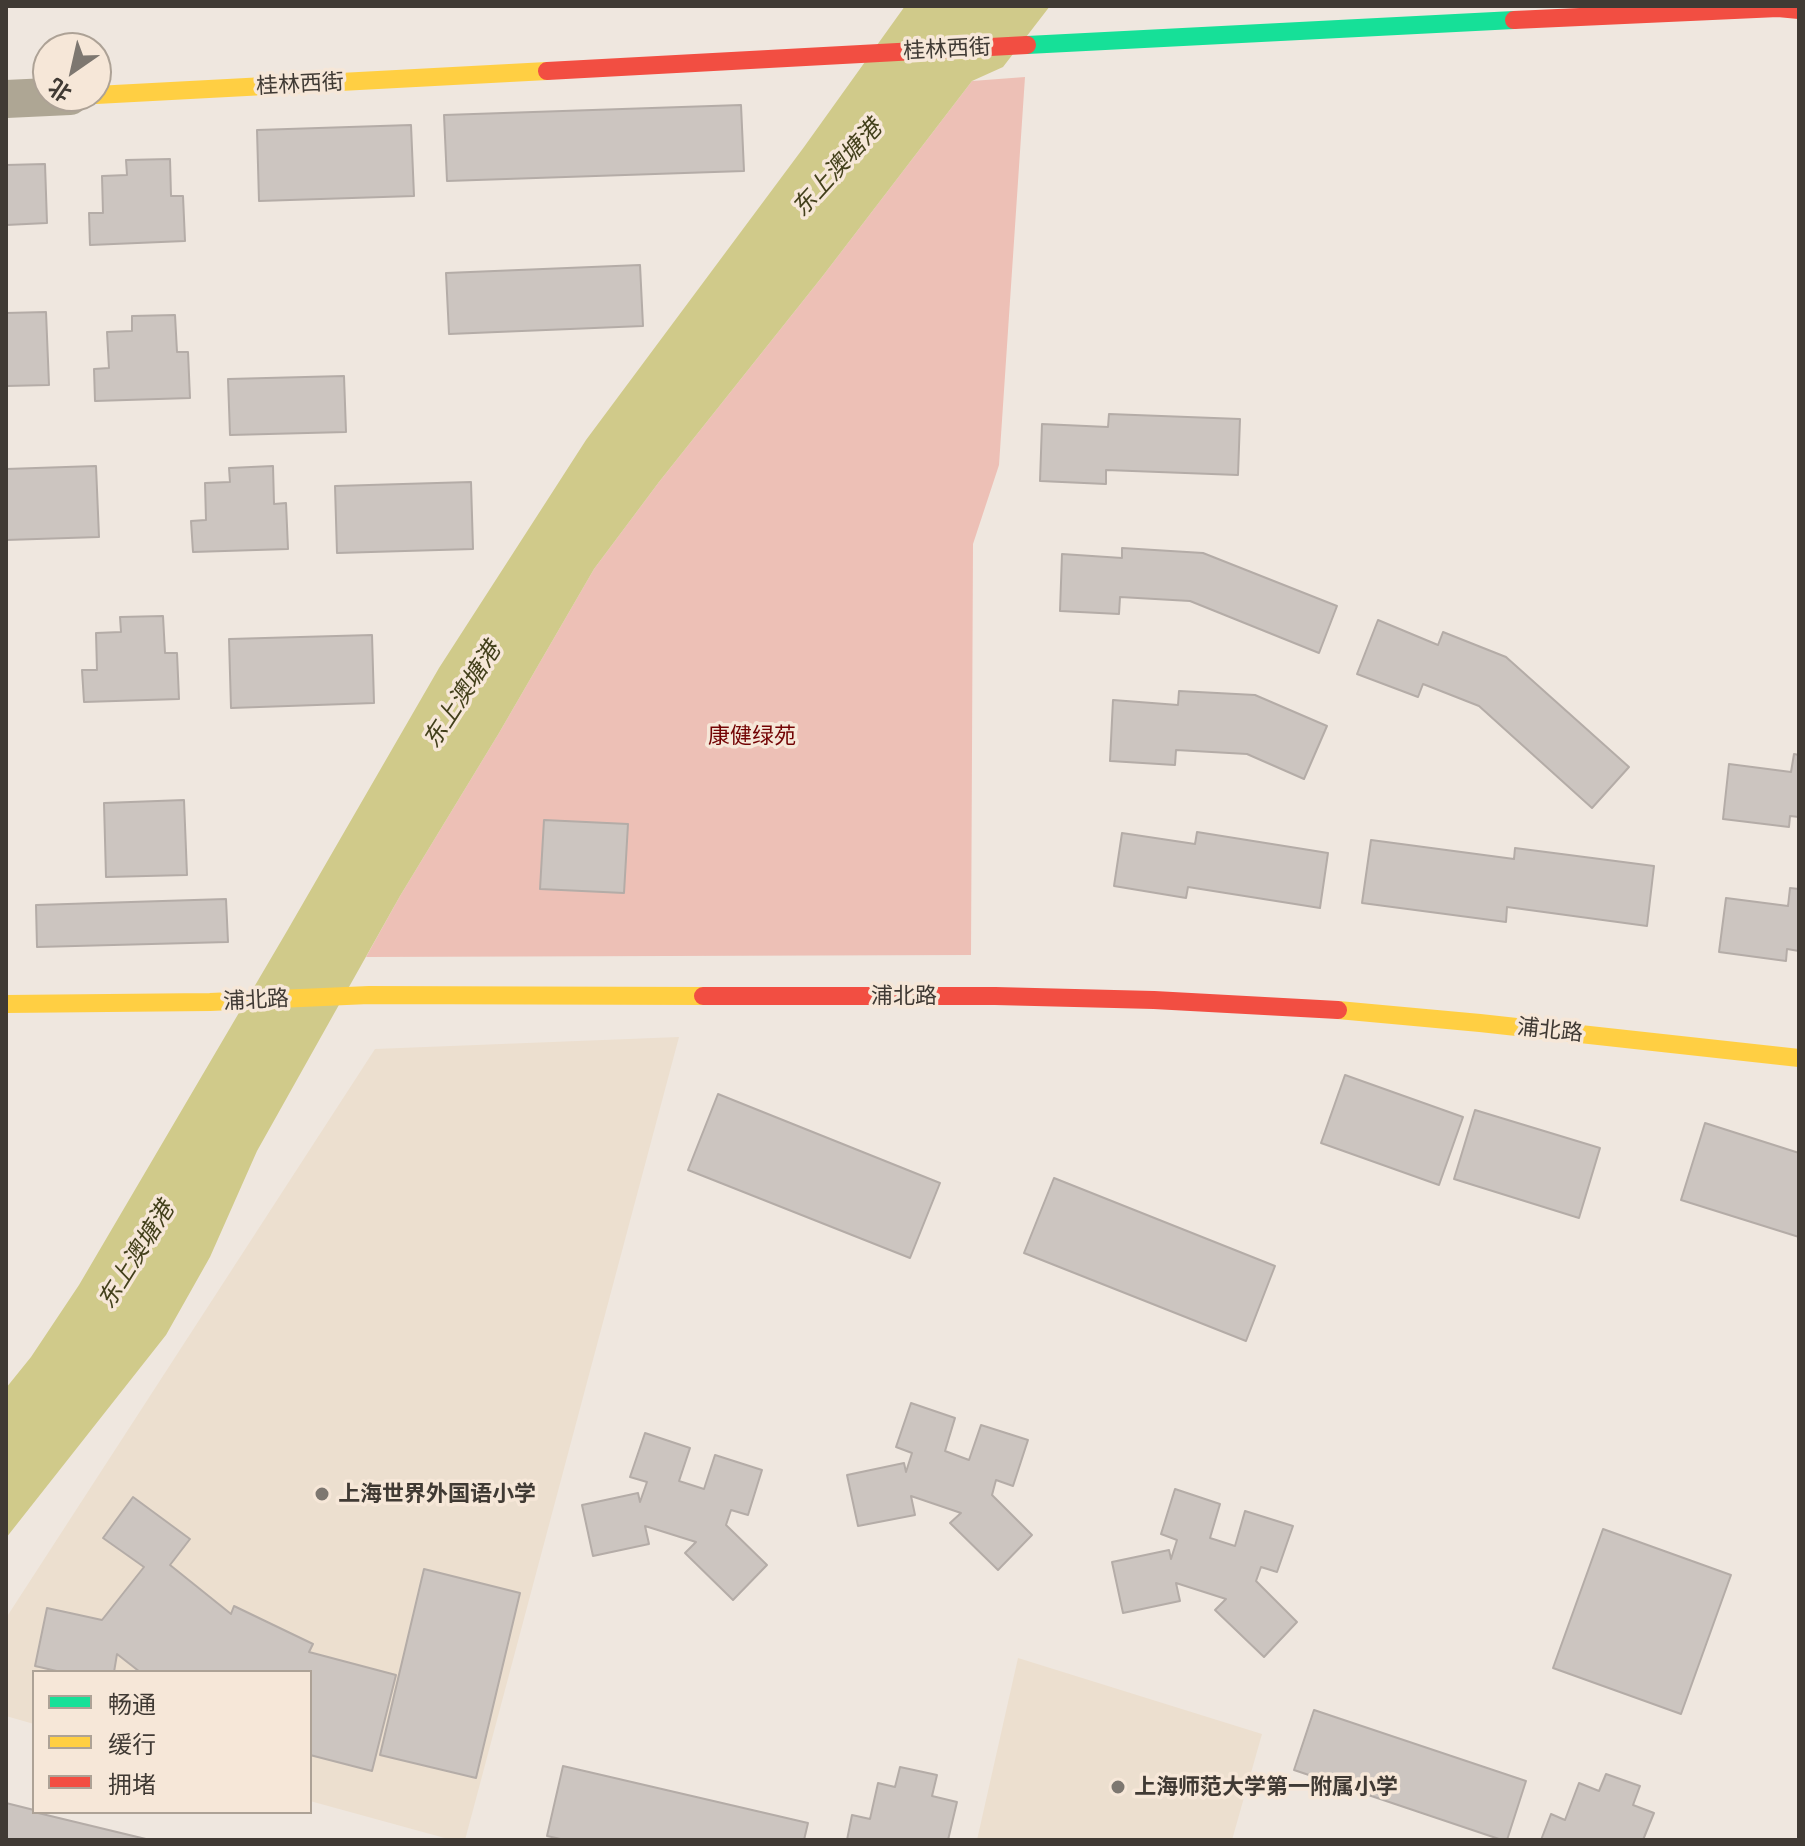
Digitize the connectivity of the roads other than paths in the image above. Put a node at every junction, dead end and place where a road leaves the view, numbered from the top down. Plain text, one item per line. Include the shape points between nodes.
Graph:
1 (1799, 10) edge
2 (112, 94) edge
3 (32, 98) edge
4 (6, 99) edge
5 (6, 1004) edge
6 (1799, 1058) edge

1 - 2 street, 桂林西街 via 1065,42
3 - 4 street
5 - 6 street, 浦北路 via 369,995 1168,1000 1333,1009

